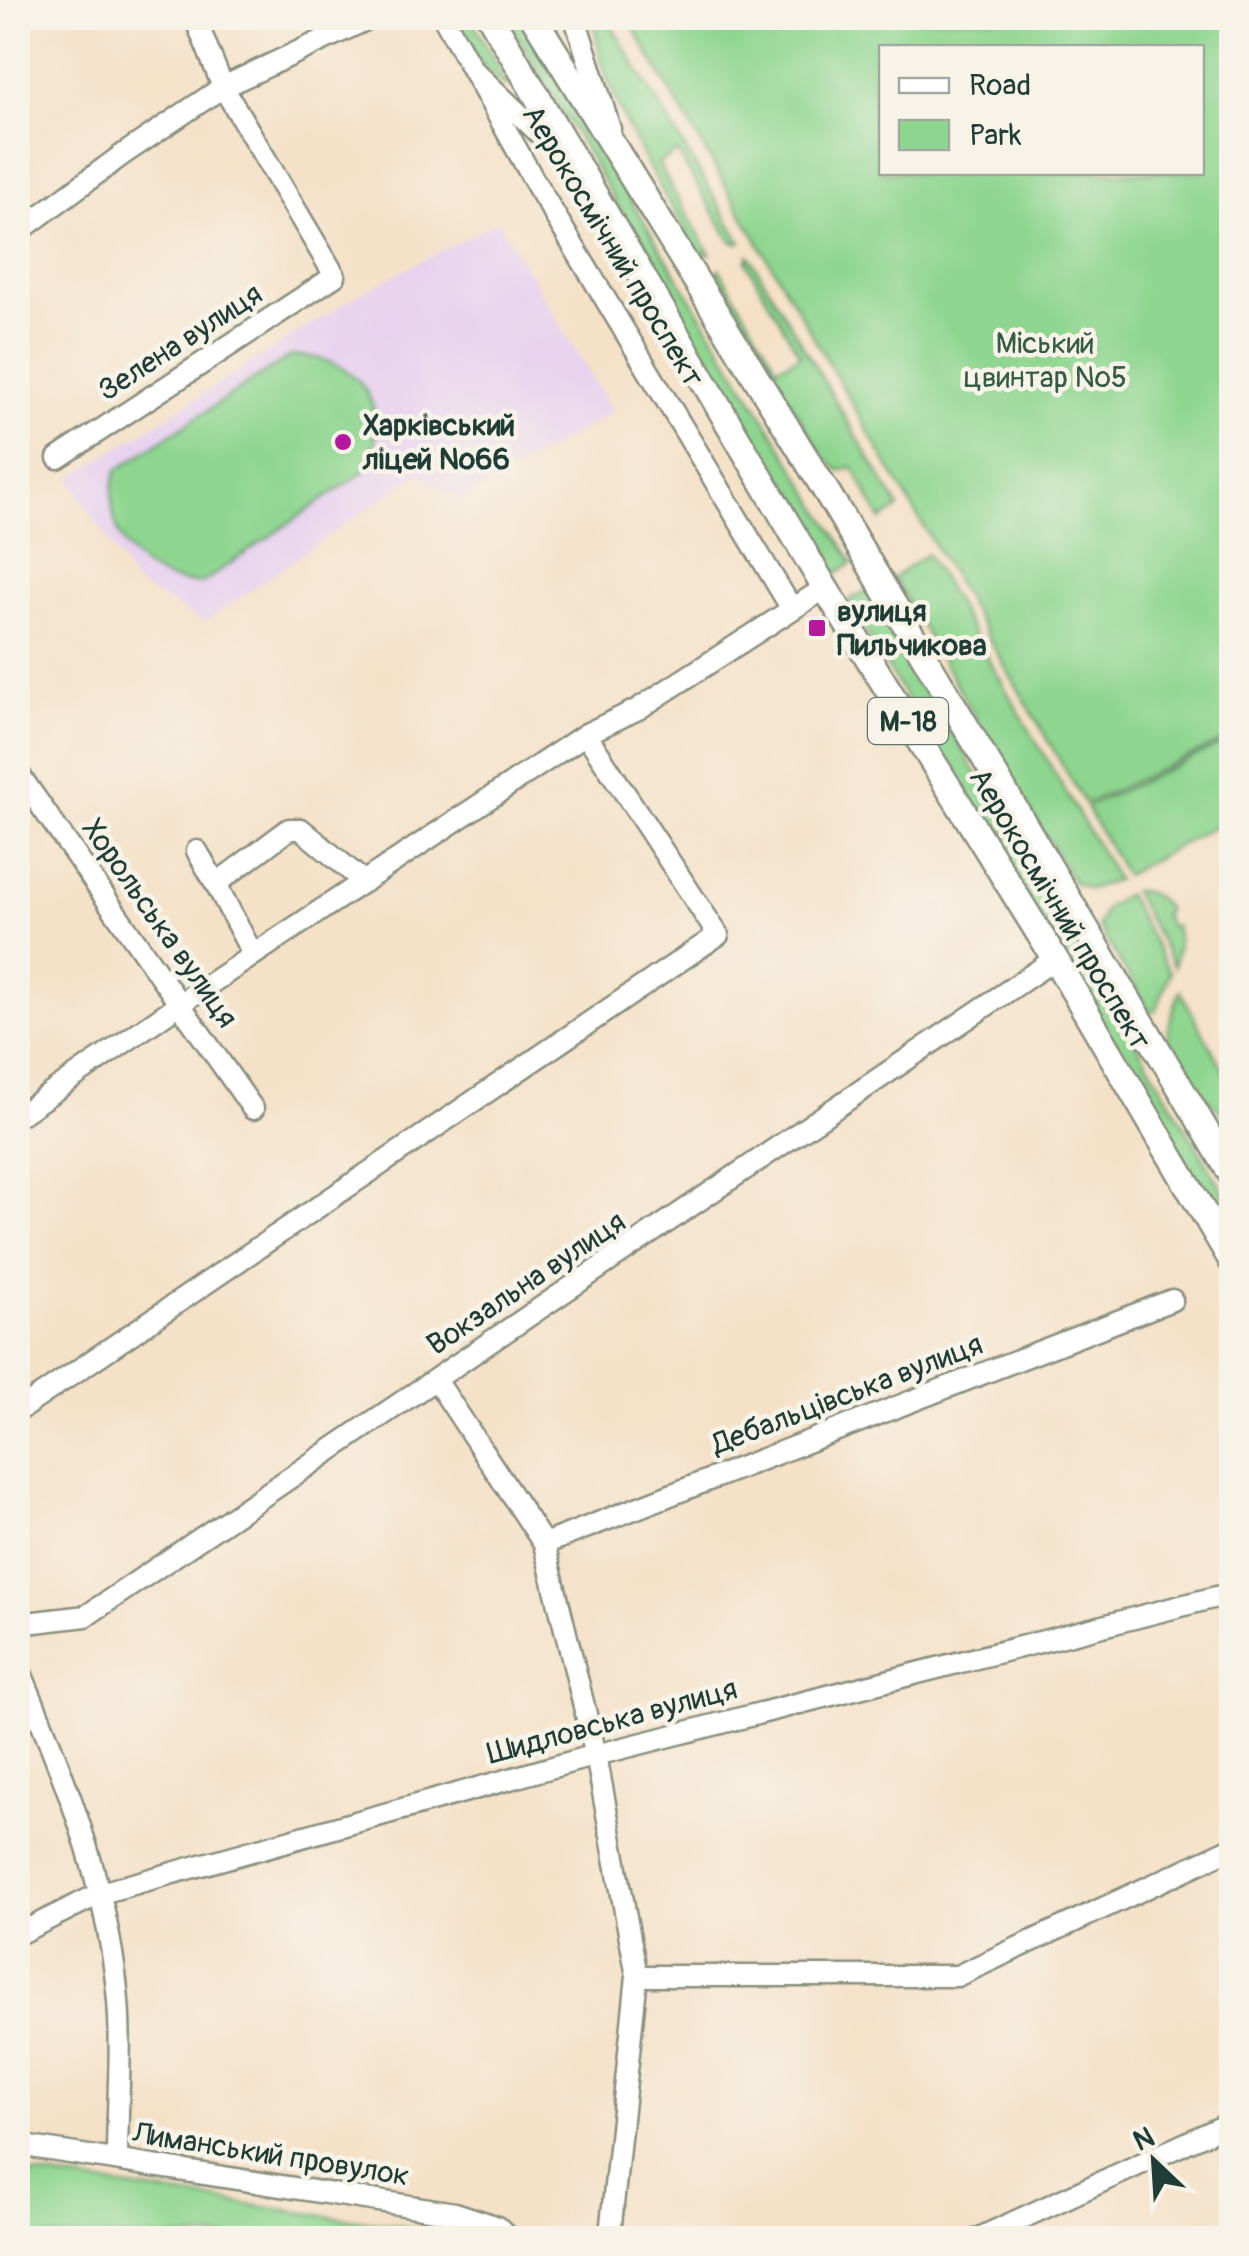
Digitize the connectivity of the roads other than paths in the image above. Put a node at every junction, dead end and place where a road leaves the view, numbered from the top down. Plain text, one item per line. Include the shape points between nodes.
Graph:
1 (195, 18) edge
2 (370, 18) edge
3 (444, 18) edge
4 (491, 18) edge
5 (534, 18) edge
6 (575, 18) edge
7 (472, 69) junction
8 (224, 87) junction
9 (618, 155) junction
10 (584, 180) junction
11 (18, 232) edge
12 (58, 458) dead end
13 (825, 588) junction
14 (792, 609) junction
15 (586, 734) junction
16 (18, 773) edge
17 (197, 851) dead end
18 (364, 882) junction
19 (216, 884) junction
20 (253, 955) junction
21 (1055, 958) junction
22 (181, 1003) junction
23 (253, 1108) dead end
24 (18, 1116) edge
25 (1232, 1175) edge
26 (1232, 1262) edge
27 (1172, 1300) dead end
28 (436, 1380) junction
29 (18, 1412) edge
30 (544, 1544) junction
31 (1232, 1593) edge
32 (18, 1624) edge
33 (18, 1666) edge
34 (596, 1755) junction
35 (1232, 1848) edge
36 (101, 1893) junction
37 (18, 1934) edge
38 (637, 1976) junction
39 (1232, 2122) edge
40 (18, 2145) edge
41 (117, 2160) junction
42 (992, 2236) edge
43 (608, 2237) edge
44 (508, 2238) edge

1 - 8 street
2 - 8 street
3 - 7 street, Аерокосмічний проспект
4 - 10 main road, Аерокосмічний проспект / М-18
5 - 9 main road, Аерокосмічний проспект / М-18
6 - 9 street, Аерокосмічний проспект
7 - 10 street, Аерокосмічний проспект
7 - 14 street, Аерокосмічний проспект
8 - 11 street
8 - 12 street, Зелена вулиця via 336,276
9 - 25 main road, Аерокосмічний проспект / М-18 via 834,504
10 - 13 main road, Аерокосмічний проспект / М-18
13 - 14 street
13 - 21 main road, Аерокосмічний проспект / М-18
14 - 15 street via 638,709
15 - 18 street
15 - 29 street via 718,935
16 - 22 street, Хорольська вулиця
17 - 19 street
18 - 19 street via 301,829 289,829
18 - 20 street
19 - 20 street
20 - 22 street
21 - 26 main road, Аерокосмічний проспект / М-18
21 - 28 street, Вокзальна вулиця
22 - 23 street, Хорольська вулиця
22 - 24 street
27 - 30 street, Дебальцівська вулиця
28 - 30 street
28 - 32 street, Вокзальна вулиця via 86,1616
30 - 34 street
31 - 34 street, Шидловська вулиця
33 - 36 street
34 - 36 street, Шидловська вулиця
34 - 38 street
35 - 38 street via 957,1976
36 - 37 street, Шидловська вулиця
36 - 41 street via 118,1992
38 - 43 street
39 - 42 street
40 - 41 street, Лиманський провулок
41 - 44 street, Лиманський провулок via 455,2213 498,2227

